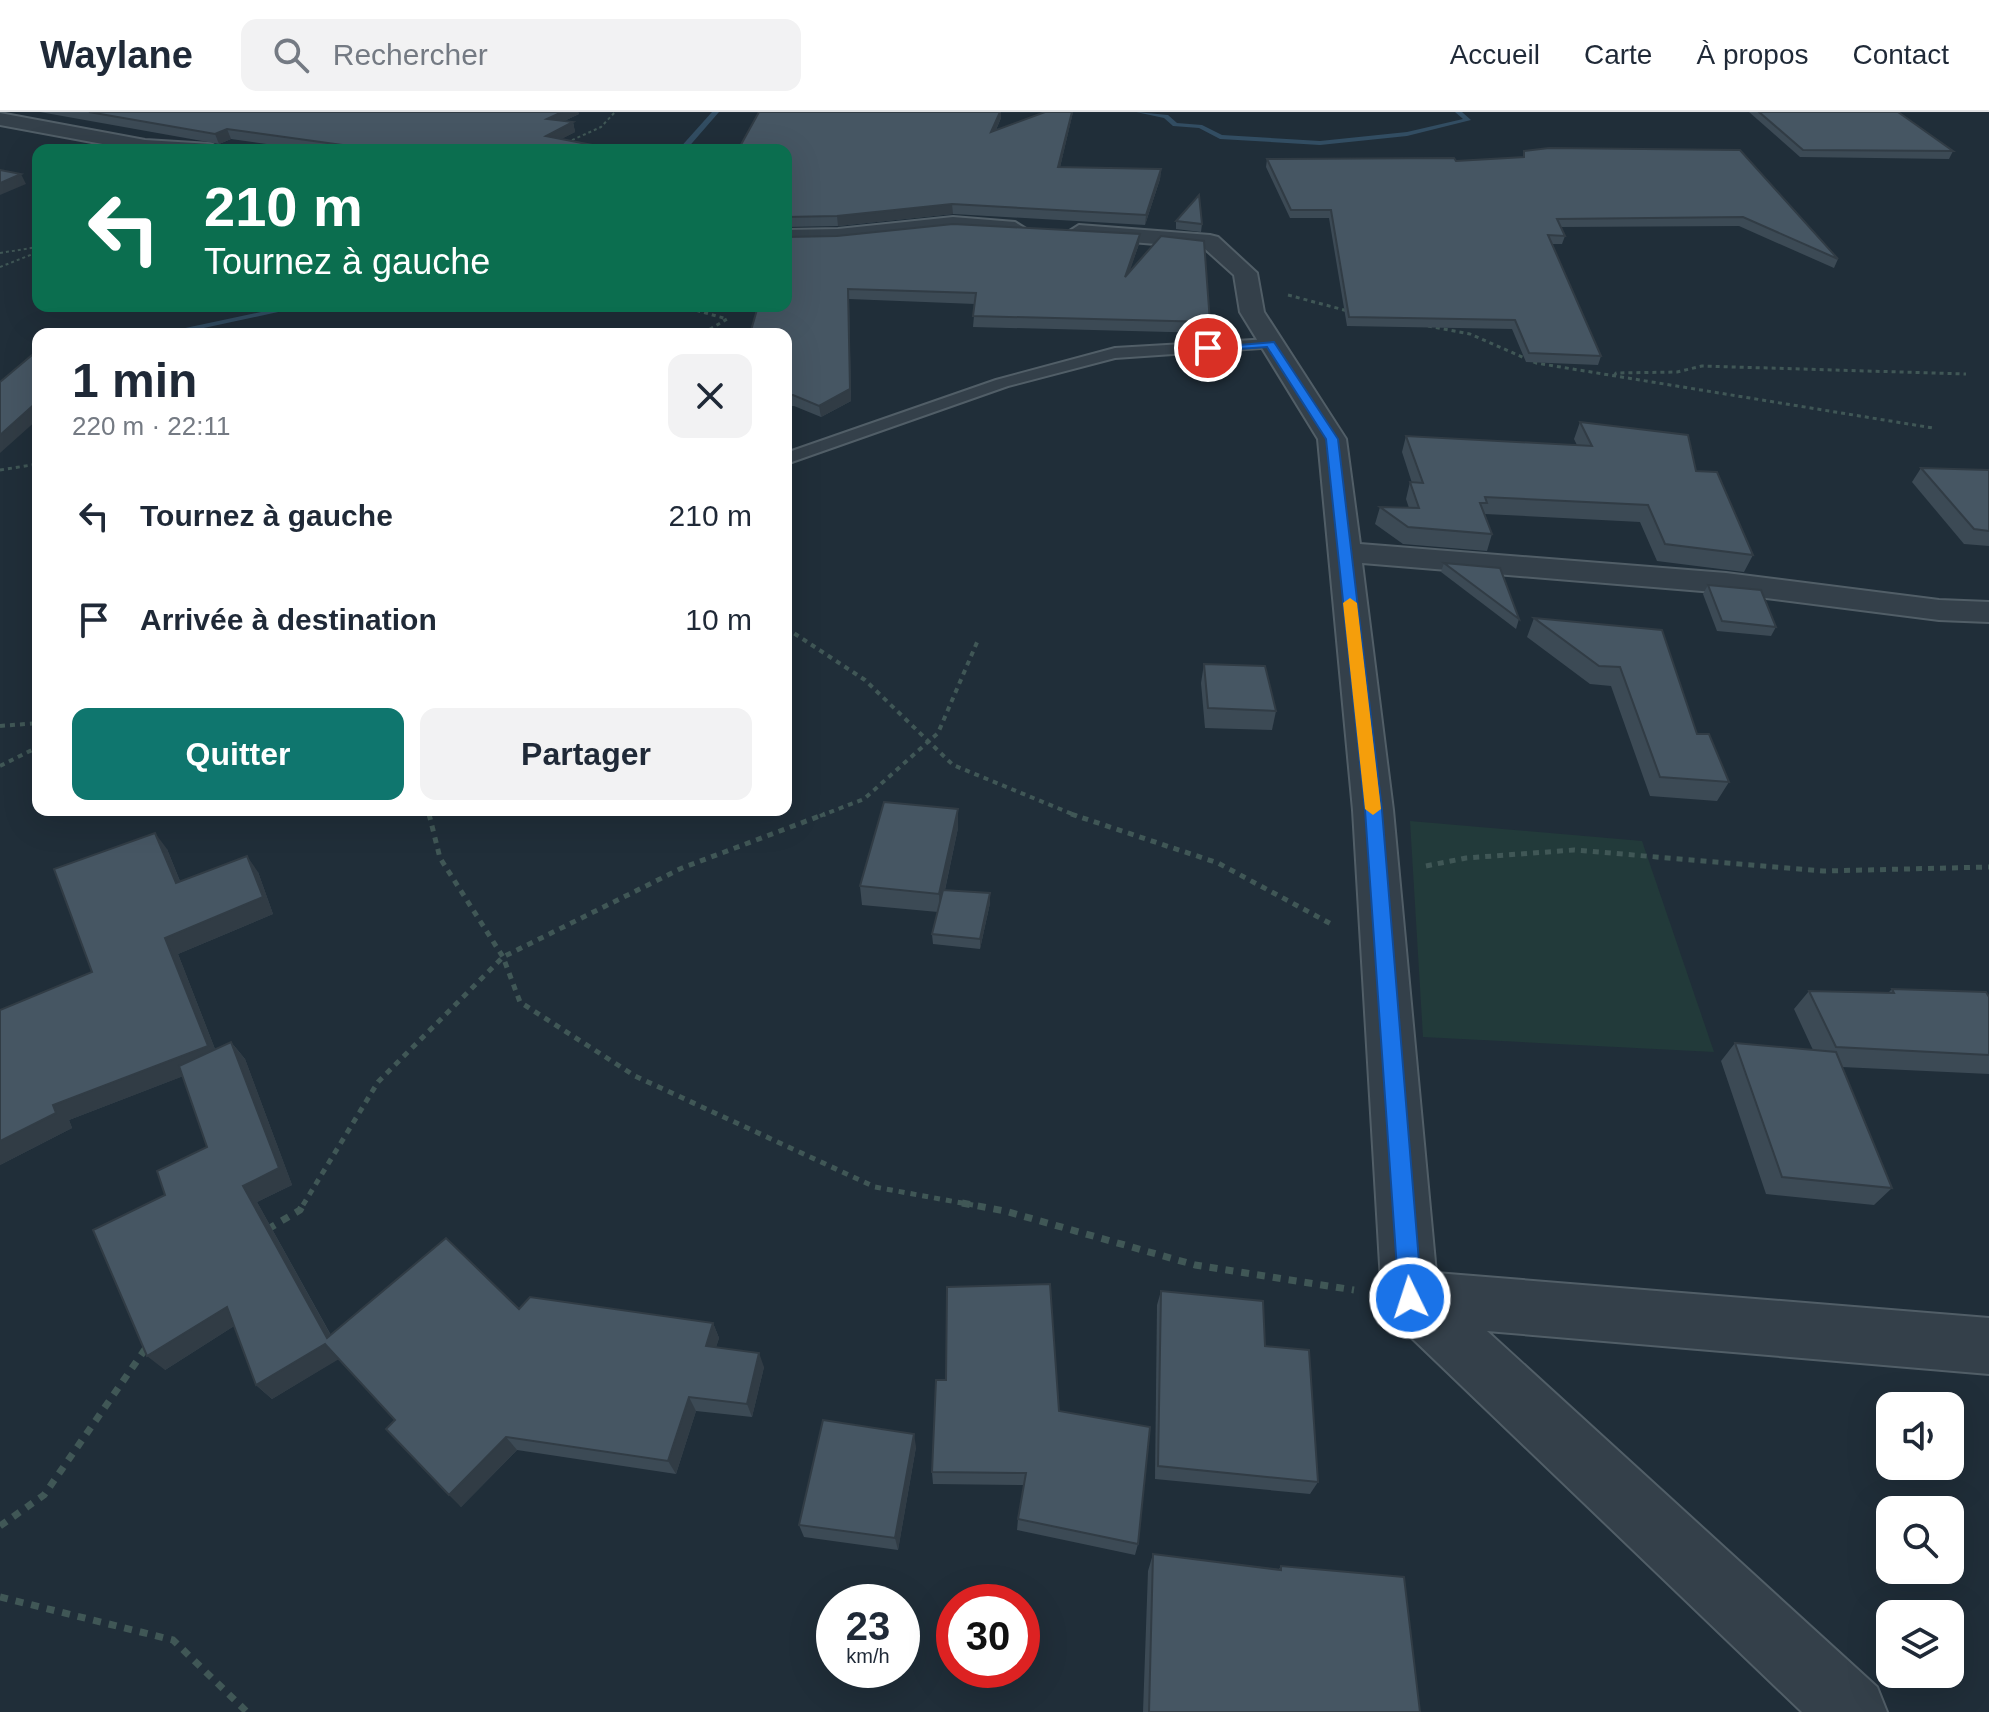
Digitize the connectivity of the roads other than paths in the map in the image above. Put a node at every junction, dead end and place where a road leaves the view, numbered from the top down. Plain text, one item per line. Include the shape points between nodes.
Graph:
1 (51, 112) edge
2 (0, 119) edge
3 (20, 123) junction
4 (0, 130) edge
5 (134, 144) edge
6 (792, 237) edge
7 (1270, 344) junction
8 (792, 457) edge
9 (1344, 552) junction
10 (1989, 612) edge
11 (1410, 1298) junction
12 (1989, 1346) edge
13 (1852, 1712) edge

1 - 3 street
2 - 3 street
3 - 4 street
3 - 5 street
6 - 7 street via 953,224 1210,242 1246,278 1252,312
7 - 8 lane via 1115,353 1002,383
7 - 9 street via 1332,439
9 - 10 street via 1726,583
9 - 11 street via 1378,876
11 - 12 street
11 - 13 street

